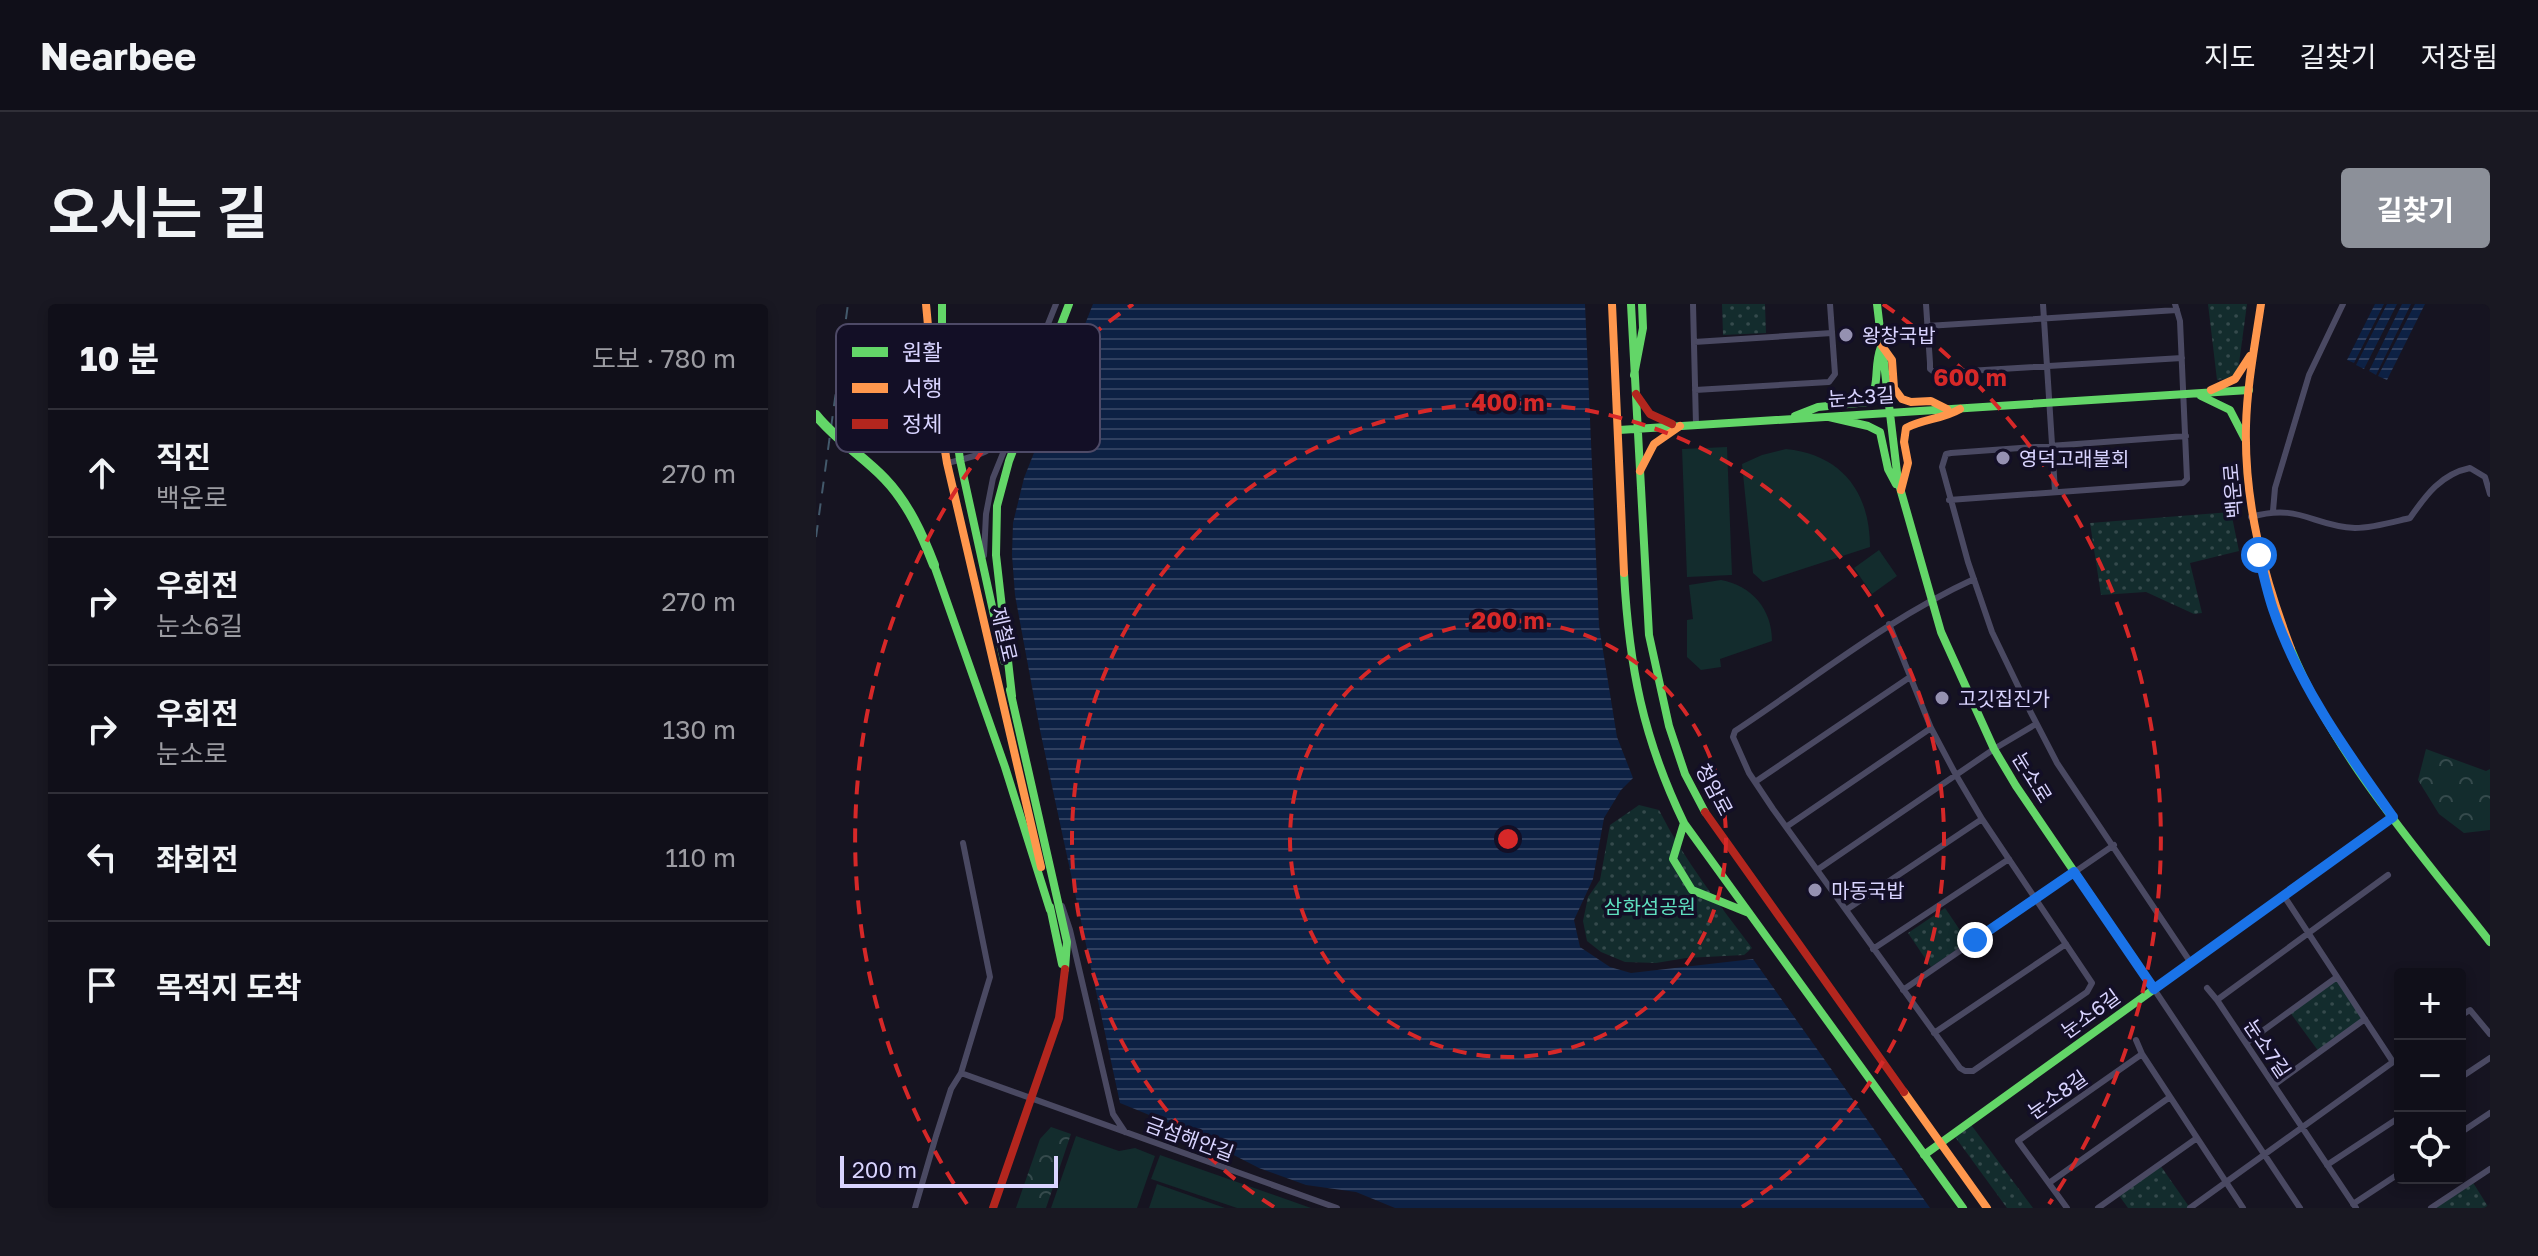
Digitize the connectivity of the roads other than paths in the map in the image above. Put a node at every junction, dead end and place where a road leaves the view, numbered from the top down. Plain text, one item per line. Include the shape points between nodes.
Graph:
1 (926, 304) edge
2 (942, 304) edge
3 (1056, 304) edge
4 (1069, 304) edge
5 (1612, 304) edge
6 (1631, 304) edge
7 (1642, 304) edge
8 (1693, 304) edge
9 (1830, 304) edge
10 (1877, 304) edge
11 (1926, 304) edge
12 (2043, 304) edge
13 (2261, 304) edge
14 (2343, 304) edge
15 (2176, 307) edge
16 (2044, 318) junction
17 (928, 324) edge
18 (944, 324) edge
19 (1048, 324) edge
20 (1061, 324) edge
21 (1927, 326) junction
22 (1832, 333) junction
23 (1694, 342) junction
24 (1882, 346) junction
25 (2254, 349) junction
26 (2182, 358) junction
27 (2048, 366) junction
28 (1634, 375) junction
29 (1695, 390) junction
30 (2249, 390) junction
31 (1635, 392) junction
32 (2201, 393) junction
33 (2184, 394) junction
34 (2050, 403) junction
35 (1961, 408) junction
36 (1947, 409) junction
37 (1890, 413) junction
38 (816, 415) edge
39 (1828, 416) junction
40 (1786, 419) junction
41 (1696, 425) junction
42 (1681, 426) junction
43 (1637, 428) junction
44 (1619, 430) junction
45 (2186, 436) junction
46 (836, 437) edge
47 (2246, 441) junction
48 (2053, 445) junction
49 (853, 452) edge
50 (945, 452) edge
51 (959, 452) edge
52 (987, 452) edge
53 (1004, 452) edge
54 (1013, 452) edge
55 (960, 460) junction
56 (947, 463) junction
57 (1639, 474) junction
58 (1900, 491) junction
59 (2055, 491) junction
60 (2490, 494) edge
61 (1949, 500) junction
62 (2273, 511) junction
63 (2251, 517) junction
64 (984, 570) junction
65 (1974, 579) junction
66 (1930, 599) junction
67 (1889, 624) junction
68 (1910, 677) junction
69 (1012, 696) junction
70 (2036, 724) junction
71 (1931, 728) junction
72 (1994, 749) junction
73 (1956, 775) junction
74 (1755, 782) junction
75 (2393, 817) junction
76 (1982, 819) junction
77 (1684, 823) junction
78 (1786, 827) junction
79 (963, 843) dead end
80 (2114, 845) junction
81 (2009, 859) junction
82 (1817, 870) junction
83 (2074, 872) junction
84 (2388, 875) dead end
85 (1053, 881) junction
86 (2284, 896) junction
87 (2036, 898) junction
88 (1050, 910) junction
89 (1846, 910) junction
90 (1750, 914) junction
91 (2310, 935) junction
92 (2490, 942) edge
93 (2066, 944) junction
94 (1873, 949) junction
95 (2191, 963) junction
96 (1064, 970) junction
97 (2337, 977) junction
98 (2207, 988) dead end
99 (2154, 989) junction
100 (1903, 990) junction
101 (2217, 1000) junction
102 (2466, 1012) edge
103 (2365, 1019) junction
104 (1934, 1033) junction
105 (2490, 1034) edge
106 (2136, 1040) dead end
107 (2246, 1043) junction
108 (2142, 1054) junction
109 (2394, 1056) edge
110 (2490, 1058) edge
111 (2394, 1062) edge
112 (961, 1073) junction
113 (2466, 1074) edge
114 (2274, 1085) junction
115 (2170, 1097) junction
116 (1031, 1099) junction
117 (2490, 1113) edge
118 (2394, 1121) edge
119 (2302, 1128) junction
120 (2466, 1129) edge
121 (1125, 1132) junction
122 (2197, 1138) junction
123 (1940, 1143) junction
124 (1924, 1155) junction
125 (2264, 1155) junction
126 (2327, 1165) junction
127 (2490, 1169) edge
128 (2394, 1177) edge
129 (2226, 1182) junction
130 (2049, 1183) junction
131 (2354, 1206) edge
132 (915, 1208) edge
133 (993, 1208) edge
134 (1337, 1208) edge
135 (1963, 1208) edge
136 (1987, 1208) edge
137 (2067, 1208) edge
138 (2098, 1208) edge
139 (2190, 1208) edge
140 (2243, 1208) edge
141 (2300, 1208) edge
142 (2431, 1208) edge

1 - 17 main road, 제철로
2 - 18 main road, 제철로
3 - 19 street
4 - 20 main road
5 - 44 main road, 청암로
6 - 28 main road, 청암로
7 - 28 main road
8 - 23 street
9 - 22 street
10 - 24 main road, 눈소로
11 - 21 street
12 - 16 street
13 - 25 main road, 백운로
14 - 62 street via 2309,375
15 - 16 street
15 - 26 street
16 - 21 street
16 - 27 street
21 - 27 street via 1930,369 1935,373
22 - 23 street
22 - 29 street via 1835,374 1829,382
23 - 29 street
24 - 36 main road via 1892,360 1894,388 1902,399 1931,401
24 - 37 main road, 눈소로
24 - 40 main road via 1875,362 1876,391 1868,402 1818,407
25 - 30 main road, 백운로
25 - 32 main road via 2235,379
26 - 27 street
26 - 33 street
27 - 34 street
28 - 31 main road, 청암로
29 - 41 street
30 - 32 main road, 눈소3길
30 - 47 main road, 백운로
31 - 42 main road via 1654,419
31 - 43 main road, 청암로
32 - 33 main road, 눈소3길
32 - 47 main road via 2229,406
33 - 34 main road, 눈소3길
33 - 45 street
34 - 35 main road, 눈소3길
34 - 48 street
35 - 36 main road, 눈소3길
35 - 58 main road via 1906,428 1908,463
36 - 37 main road, 눈소3길
37 - 39 main road, 눈소3길
37 - 58 main road, 눈소로
38 - 46 main road, bridge
39 - 40 main road, 눈소3길
39 - 58 main road via 1880,432 1888,469
40 - 41 main road, 눈소3길
41 - 42 main road, 눈소3길
42 - 43 main road, 눈소3길
42 - 57 main road via 1654,444
43 - 44 main road, 눈소3길
43 - 57 main road, 청암로
44 - 77 main road, 청암로 via 1627,633 1634,683 1652,753
45 - 48 street
45 - 59 street via 2189,474 2183,483
47 - 63 main road, 백운로
48 - 59 street
48 - 61 street via 1946,454 1942,467
49 - 88 main road, bridge via 911,511 1005,767
50 - 56 main road, 제철로
51 - 55 main road, 제철로
52 - 55 street
53 - 64 street via 988,499
54 - 69 main road via 997,506 996,555
55 - 56 street
55 - 64 main road, 제철로
56 - 88 main road, 제철로
57 - 123 main road, 청암로 via 1649,635 1658,686 1685,774 1709,819
58 - 66 main road, 눈소로
59 - 61 street
60 - 62 street via 2485,477 2470,468 2440,481 2410,518 2384,524 2356,528
61 - 65 street
62 - 63 street
63 - 75 main road, 백운로 via 2273,609 2299,672 2337,739
64 - 69 main road, 제철로
65 - 66 street
65 - 70 street via 1992,632
66 - 67 street
66 - 72 main road, 눈소로
67 - 68 street
67 - 74 street via 1735,731 1736,747
68 - 71 street
68 - 74 street
69 - 85 main road, 제철로
70 - 72 street
70 - 80 street
71 - 73 street
71 - 78 street
72 - 73 street
72 - 83 main road, 눈소로
73 - 76 street
73 - 82 street
74 - 78 street
75 - 86 main road, 눈소6길
75 - 92 main road, 백운로
76 - 81 street
76 - 89 street
77 - 90 main road, 청암로
77 - 90 main road via 1673,859 1692,890
78 - 82 street
79 - 112 street via 990,977
80 - 83 street
80 - 95 street
81 - 87 street
81 - 94 street
82 - 89 street
83 - 87 street
83 - 99 main road, 눈소로
84 - 91 street
85 - 96 main road, 제철로 via 1067,942
85 - 121 street via 1070,930 1113,1114
86 - 91 street
86 - 95 main road, 눈소6길
87 - 93 street
87 - 100 street
88 - 96 main road, 제철로
89 - 94 street
90 - 124 main road, 청암로
91 - 97 street
91 - 101 street
93 - 104 street
93 - 104 street via 2089,976 2090,988 1973,1071 1960,1068
94 - 100 street
95 - 99 main road, 눈소6길
96 - 116 main road, 제철로 via 1063,1003
97 - 103 street
97 - 107 street
98 - 101 street, 눈소7길
99 - 123 main road, 눈소6길
99 - 125 street, 눈소로
100 - 104 street
101 - 107 street, 눈소7길
102 - 105 street via 2470,1010
103 - 109 street
103 - 114 street
106 - 108 street
107 - 114 street, 눈소7길
108 - 115 street
108 - 130 street, 눈소8길 via 2018,1141
110 - 113 street
111 - 119 street
112 - 116 street, 금섬해안길
112 - 132 street via 951,1089
114 - 119 street, 눈소7길
115 - 122 street
115 - 130 street
116 - 121 street, 금섬해안길
116 - 133 main road, 제철로
117 - 120 street
118 - 126 street
119 - 125 street
119 - 126 street, 눈소7길
121 - 134 street, 금섬해안길
122 - 129 street
122 - 138 street
123 - 124 main road, 눈소6길
123 - 136 main road, 청암로
124 - 135 main road, 청암로
125 - 129 street
125 - 141 street, 눈소로
126 - 131 street, 눈소7길
127 - 142 street
128 - 131 street
129 - 139 street
129 - 140 street
130 - 137 street, 눈소8길

